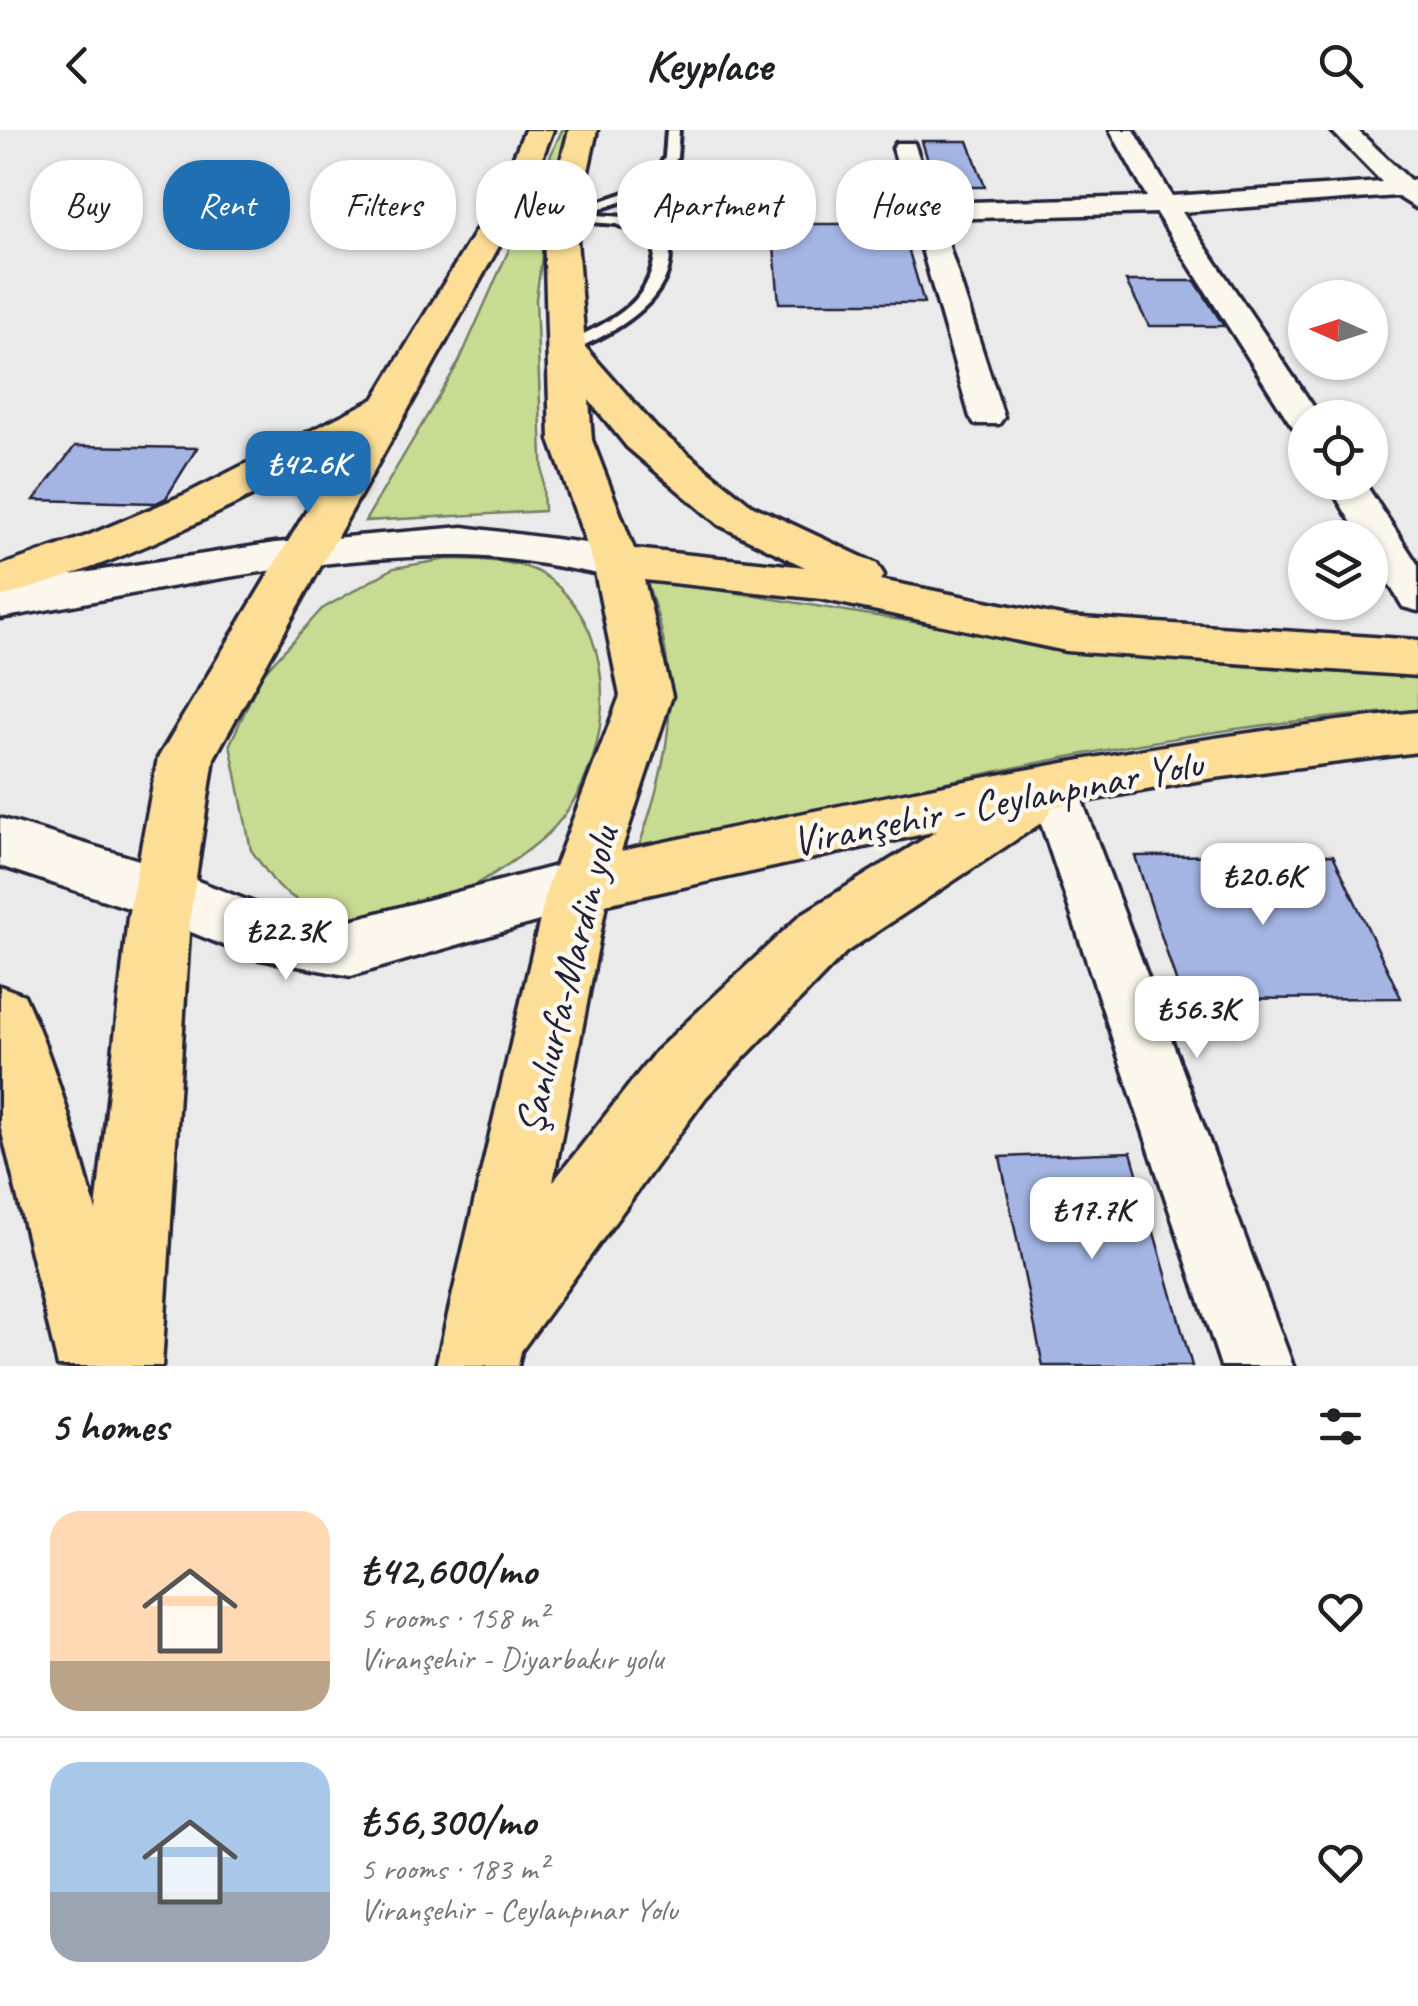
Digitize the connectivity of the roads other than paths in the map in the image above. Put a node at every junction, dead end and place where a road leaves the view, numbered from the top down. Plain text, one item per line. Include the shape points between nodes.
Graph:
1 (539, 130) edge
2 (583, 130) edge
3 (673, 130) edge
4 (1122, 130) edge
5 (1343, 130) edge
6 (905, 148) dead end
7 (576, 160) edge
8 (909, 160) edge
9 (1413, 192) edge
10 (597, 205) edge
11 (1164, 205) junction
12 (974, 210) edge
13 (597, 218) edge
14 (564, 250) edge
15 (937, 250) edge
16 (566, 348) junction
17 (1292, 400) edge
18 (395, 404) junction
19 (988, 417) dead end
20 (1356, 500) edge
21 (305, 555) junction
22 (616, 562) junction
23 (0, 582) edge
24 (1418, 597) edge
25 (0, 602) edge
26 (921, 604) junction
27 (1418, 658) edge
28 (1418, 732) edge
29 (1053, 787) junction
30 (0, 842) edge
31 (579, 885) junction
32 (162, 893) junction
33 (0, 1016) edge
34 (480, 1351) edge
35 (99, 1366) edge
36 (121, 1366) edge
37 (1257, 1366) edge

1 - 18 highway via 514,194
2 - 7 highway, Şanlıurfa-Mardin yolu
3 - 10 lane via 671,157 656,186
4 - 11 street
5 - 9 street
6 - 8 street
9 - 11 street
11 - 12 street
11 - 17 street
13 - 16 lane via 619,220 663,240 665,268 635,313
14 - 16 highway, Şanlıurfa-Mardin yolu
15 - 19 street
16 - 22 highway, Şanlıurfa-Mardin yolu via 571,440
16 - 26 highway via 642,438 735,515
18 - 21 highway
18 - 23 highway via 216,499 62,564
20 - 24 street
21 - 22 main road via 442,542 514,544
21 - 25 main road
21 - 32 highway via 186,758
22 - 26 highway via 821,584
22 - 31 highway, Şanlıurfa-Mardin yolu via 646,696
26 - 27 highway via 1066,634
28 - 29 highway, Viranşehir - Ceylanpınar Yolu via 1320,740
29 - 31 highway, Viranşehir - Ceylanpınar Yolu
29 - 34 highway via 824,932 681,1074
29 - 37 street
30 - 32 main road
31 - 32 main road via 351,948 256,931
31 - 34 highway, Şanlıurfa-Mardin yolu
32 - 36 highway
33 - 35 highway via 28,1094

